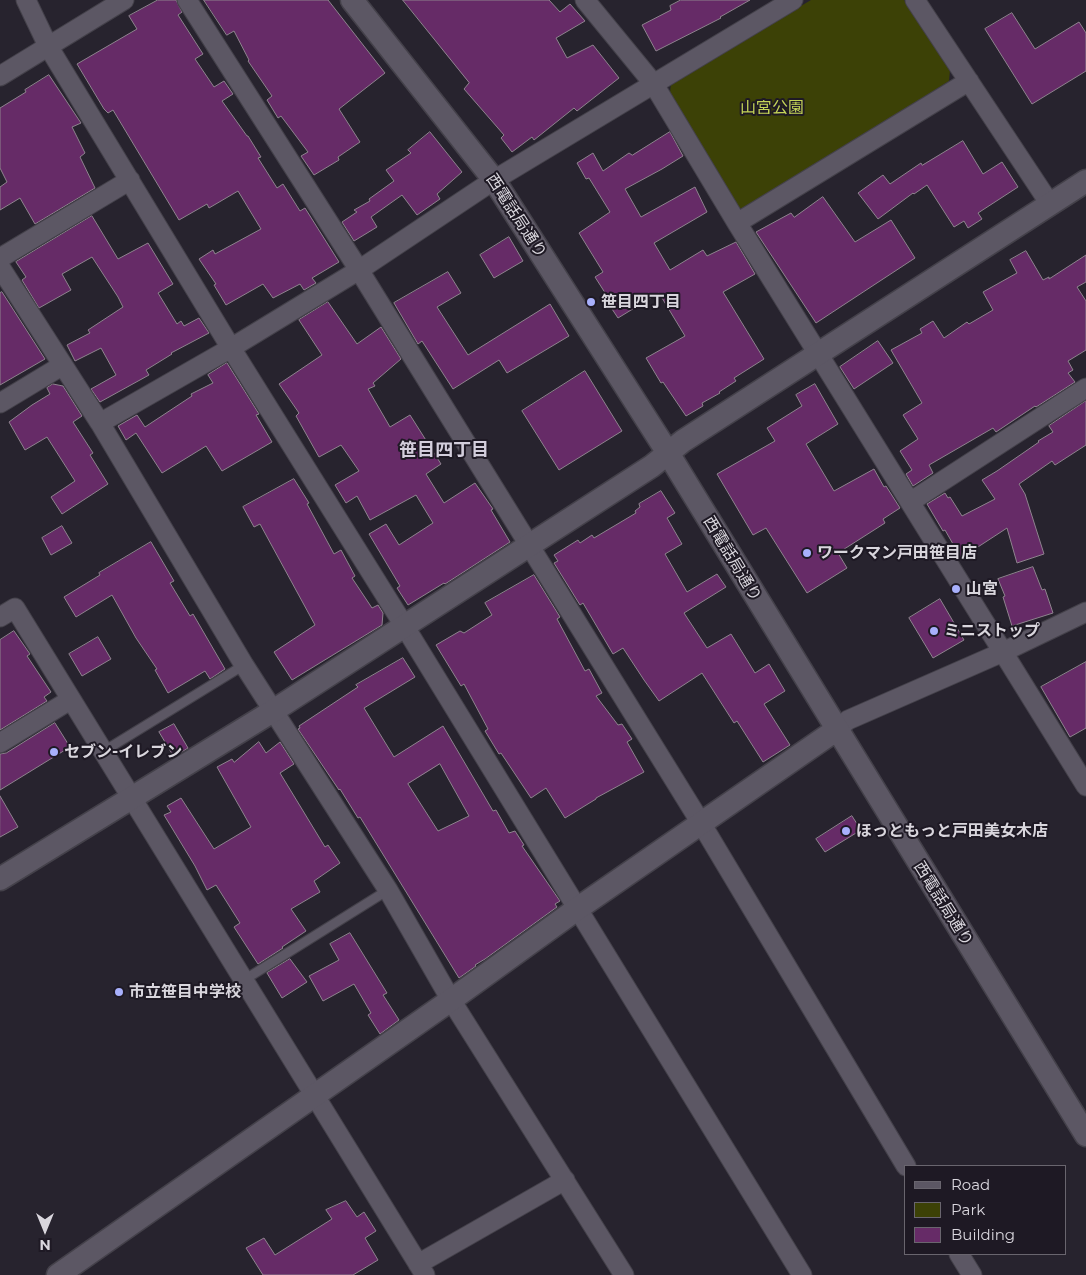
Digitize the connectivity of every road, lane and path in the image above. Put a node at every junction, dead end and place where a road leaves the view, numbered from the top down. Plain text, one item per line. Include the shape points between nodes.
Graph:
1 (26, 0) edge
2 (124, 0) edge
3 (186, 0) edge
4 (352, 0) edge
5 (585, 0) edge
6 (793, 0) edge
7 (916, 0) edge
8 (48, 46) junction
9 (0, 76) edge
10 (969, 81) junction
11 (653, 83) junction
12 (130, 180) junction
13 (494, 180) junction
14 (1086, 181) edge
15 (1050, 204) junction
16 (736, 223) junction
17 (0, 258) edge
18 (0, 267) edge
19 (359, 270) junction
20 (230, 348) junction
21 (817, 354) junction
22 (63, 365) junction
23 (1086, 388) edge
24 (0, 402) edge
25 (100, 423) junction
26 (668, 453) junction
27 (910, 502) junction
28 (530, 546) junction
29 (1086, 612) edge
30 (0, 617) edge
31 (405, 626) junction
32 (1003, 652) junction
33 (244, 665) junction
34 (70, 700) junction
35 (272, 711) junction
36 (836, 730) junction
37 (0, 743) edge
38 (104, 752) junction
39 (1086, 786) edge
40 (131, 798) junction
41 (700, 824) junction
42 (0, 879) edge
43 (388, 890) junction
44 (578, 909) junction
45 (244, 980) junction
46 (452, 1000) junction
47 (315, 1095) junction
48 (1086, 1135) edge
49 (905, 1165) edge
50 (565, 1180) junction
51 (960, 1255) edge
52 (422, 1270) edge
53 (58, 1275) edge
54 (624, 1275) edge
55 (802, 1275) edge
56 (972, 1275) edge

1 - 8 street
2 - 8 street
3 - 19 street
4 - 13 street, 西電話局通り
5 - 11 street
6 - 11 street
7 - 10 street
8 - 9 street
8 - 12 street
10 - 15 street
10 - 16 street
11 - 13 street
11 - 16 street
12 - 17 street
12 - 20 street
13 - 19 street
13 - 26 street, 西電話局通り
14 - 15 street
15 - 21 street
16 - 21 street
18 - 22 street
19 - 20 street
19 - 28 street
20 - 25 street
20 - 31 street
21 - 26 street
21 - 27 street
22 - 24 street
22 - 25 street
23 - 27 street
25 - 33 street
26 - 28 street
26 - 36 street, 西電話局通り
27 - 32 street
28 - 31 street
28 - 41 street
29 - 32 street
30 - 34 street via 15,608
31 - 35 street
31 - 44 street
32 - 36 street via 848,720
32 - 39 street
33 - 35 street
33 - 38 lane
34 - 37 street
34 - 38 street
35 - 40 street
35 - 43 street
36 - 41 street
36 - 48 street, 西電話局通り
38 - 40 street
40 - 42 street
40 - 45 street
41 - 44 street
41 - 49 street
43 - 45 lane
43 - 46 street
44 - 46 street
44 - 55 street
45 - 47 street
46 - 47 street
46 - 50 street
47 - 52 street
47 - 53 street
50 - 52 street
50 - 54 street
51 - 56 street

